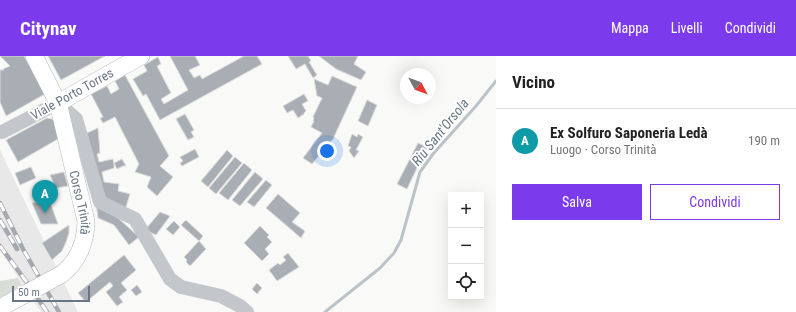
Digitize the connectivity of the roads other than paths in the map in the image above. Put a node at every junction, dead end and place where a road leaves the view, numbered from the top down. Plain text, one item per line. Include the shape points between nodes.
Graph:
1 (34, 56) edge
2 (141, 56) edge
3 (58, 103) junction
4 (2, 132) dead end
5 (0, 308) edge
6 (247, 312) edge

1 - 3 main road, Corso Trinità
2 - 3 main road, Viale Porto Torres
3 - 4 street, Viale Porto Torres
3 - 5 main road, Corso Trinità, bridge via 86,221 84,239 78,256 62,274
3 - 6 street via 76,119 100,202 135,219 170,279 181,287 220,296

